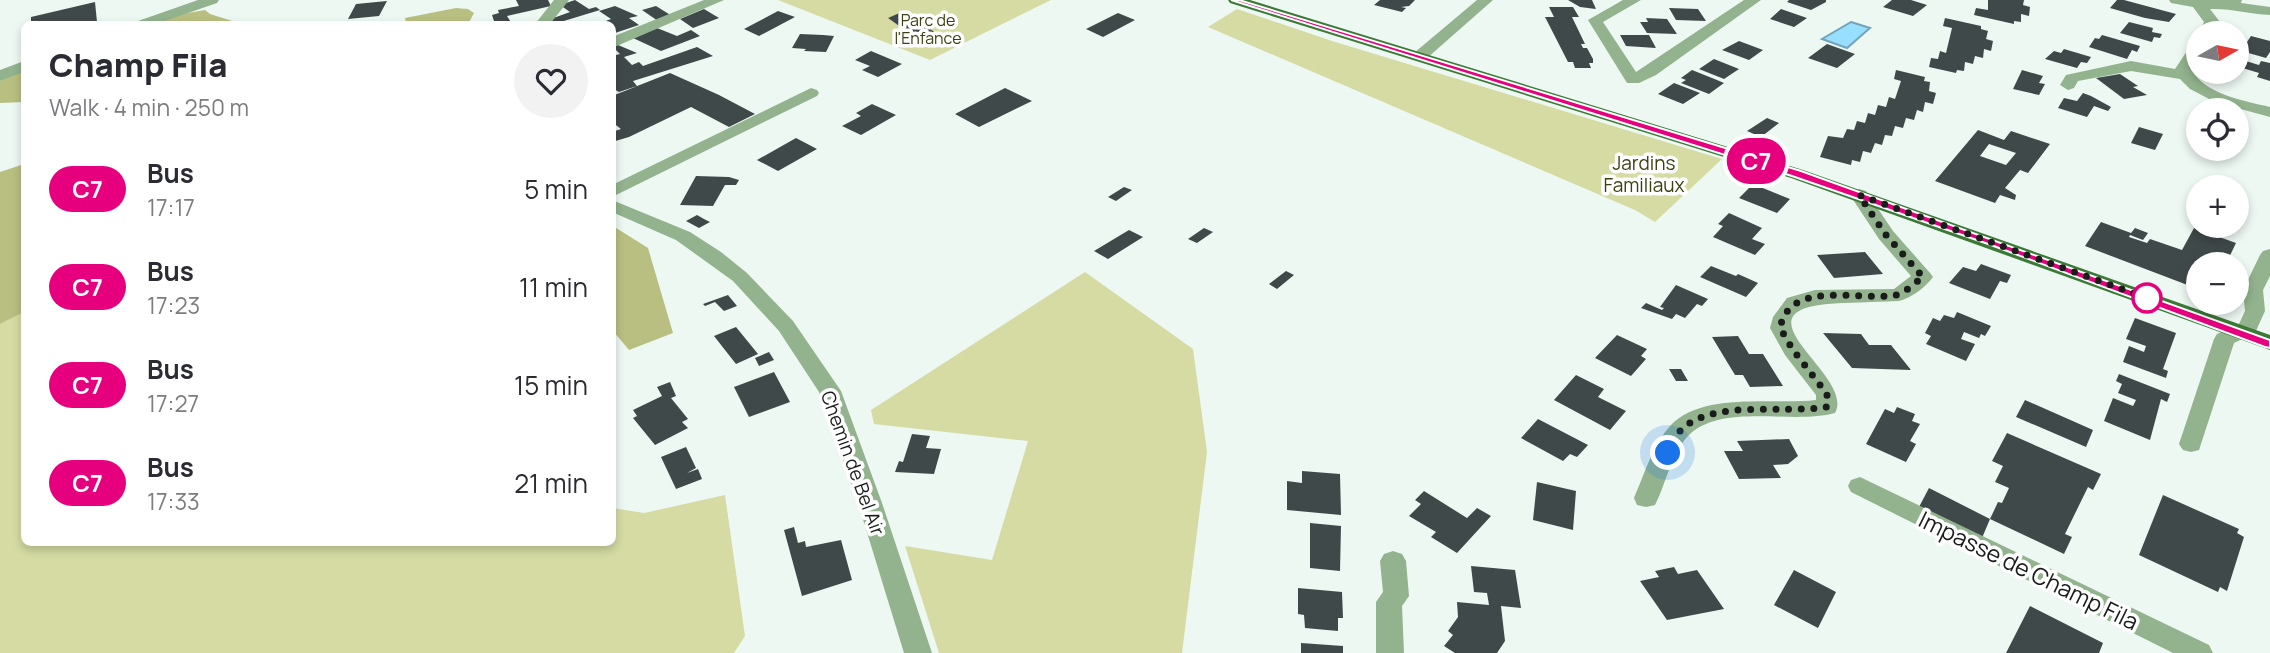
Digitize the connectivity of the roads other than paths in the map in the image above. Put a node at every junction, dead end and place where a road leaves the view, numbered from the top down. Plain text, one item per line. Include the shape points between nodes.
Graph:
1 (212, 0) edge
2 (562, 0) edge
3 (717, 0) edge
4 (1236, 0) edge
5 (1486, 0) edge
6 (1634, 0) edge
7 (1754, 0) edge
8 (2176, 0) edge
9 (2230, 2) edge
10 (2199, 5) junction
11 (2270, 11) edge
12 (152, 21) edge
13 (544, 21) edge
14 (2211, 21) edge
15 (616, 41) edge
16 (1420, 56) junction
17 (2186, 62) edge
18 (21, 67) edge
19 (2184, 75) junction
20 (0, 76) edge
21 (2068, 85) dead end
22 (811, 93) dead end
23 (2270, 112) edge
24 (616, 190) edge
25 (1859, 195) junction
26 (616, 207) edge
27 (2270, 255) edge
28 (2241, 332) junction
29 (2270, 343) edge
30 (2191, 444) dead end
31 (1860, 486) dead end
32 (1646, 498) dead end
33 (1393, 561) dead end
34 (918, 653) edge
35 (1390, 653) edge
36 (2199, 653) edge

1 - 12 street
2 - 13 street
3 - 15 street
4 - 16 main road
5 - 16 street
6 - 7 street via 1595,20 1633,80
8 - 10 street
9 - 10 street
9 - 11 street
10 - 14 street
16 - 25 main road
17 - 19 street
18 - 20 street
19 - 21 street via 2131,66 2078,76
19 - 23 street via 2222,99
22 - 24 street
25 - 28 main road
25 - 32 street via 1923,277 1899,295 1815,297 1794,303 1780,328 1827,394 1827,407 1700,416 1679,430
26 - 34 street, Chemin de Bel Air via 683,236 740,277 786,326 830,391
27 - 28 street via 2253,290 2255,311 2248,328
28 - 29 main road
28 - 30 street via 2225,339
31 - 36 street, Impasse de Champ Fila
33 - 35 street via 1396,596 1389,602

